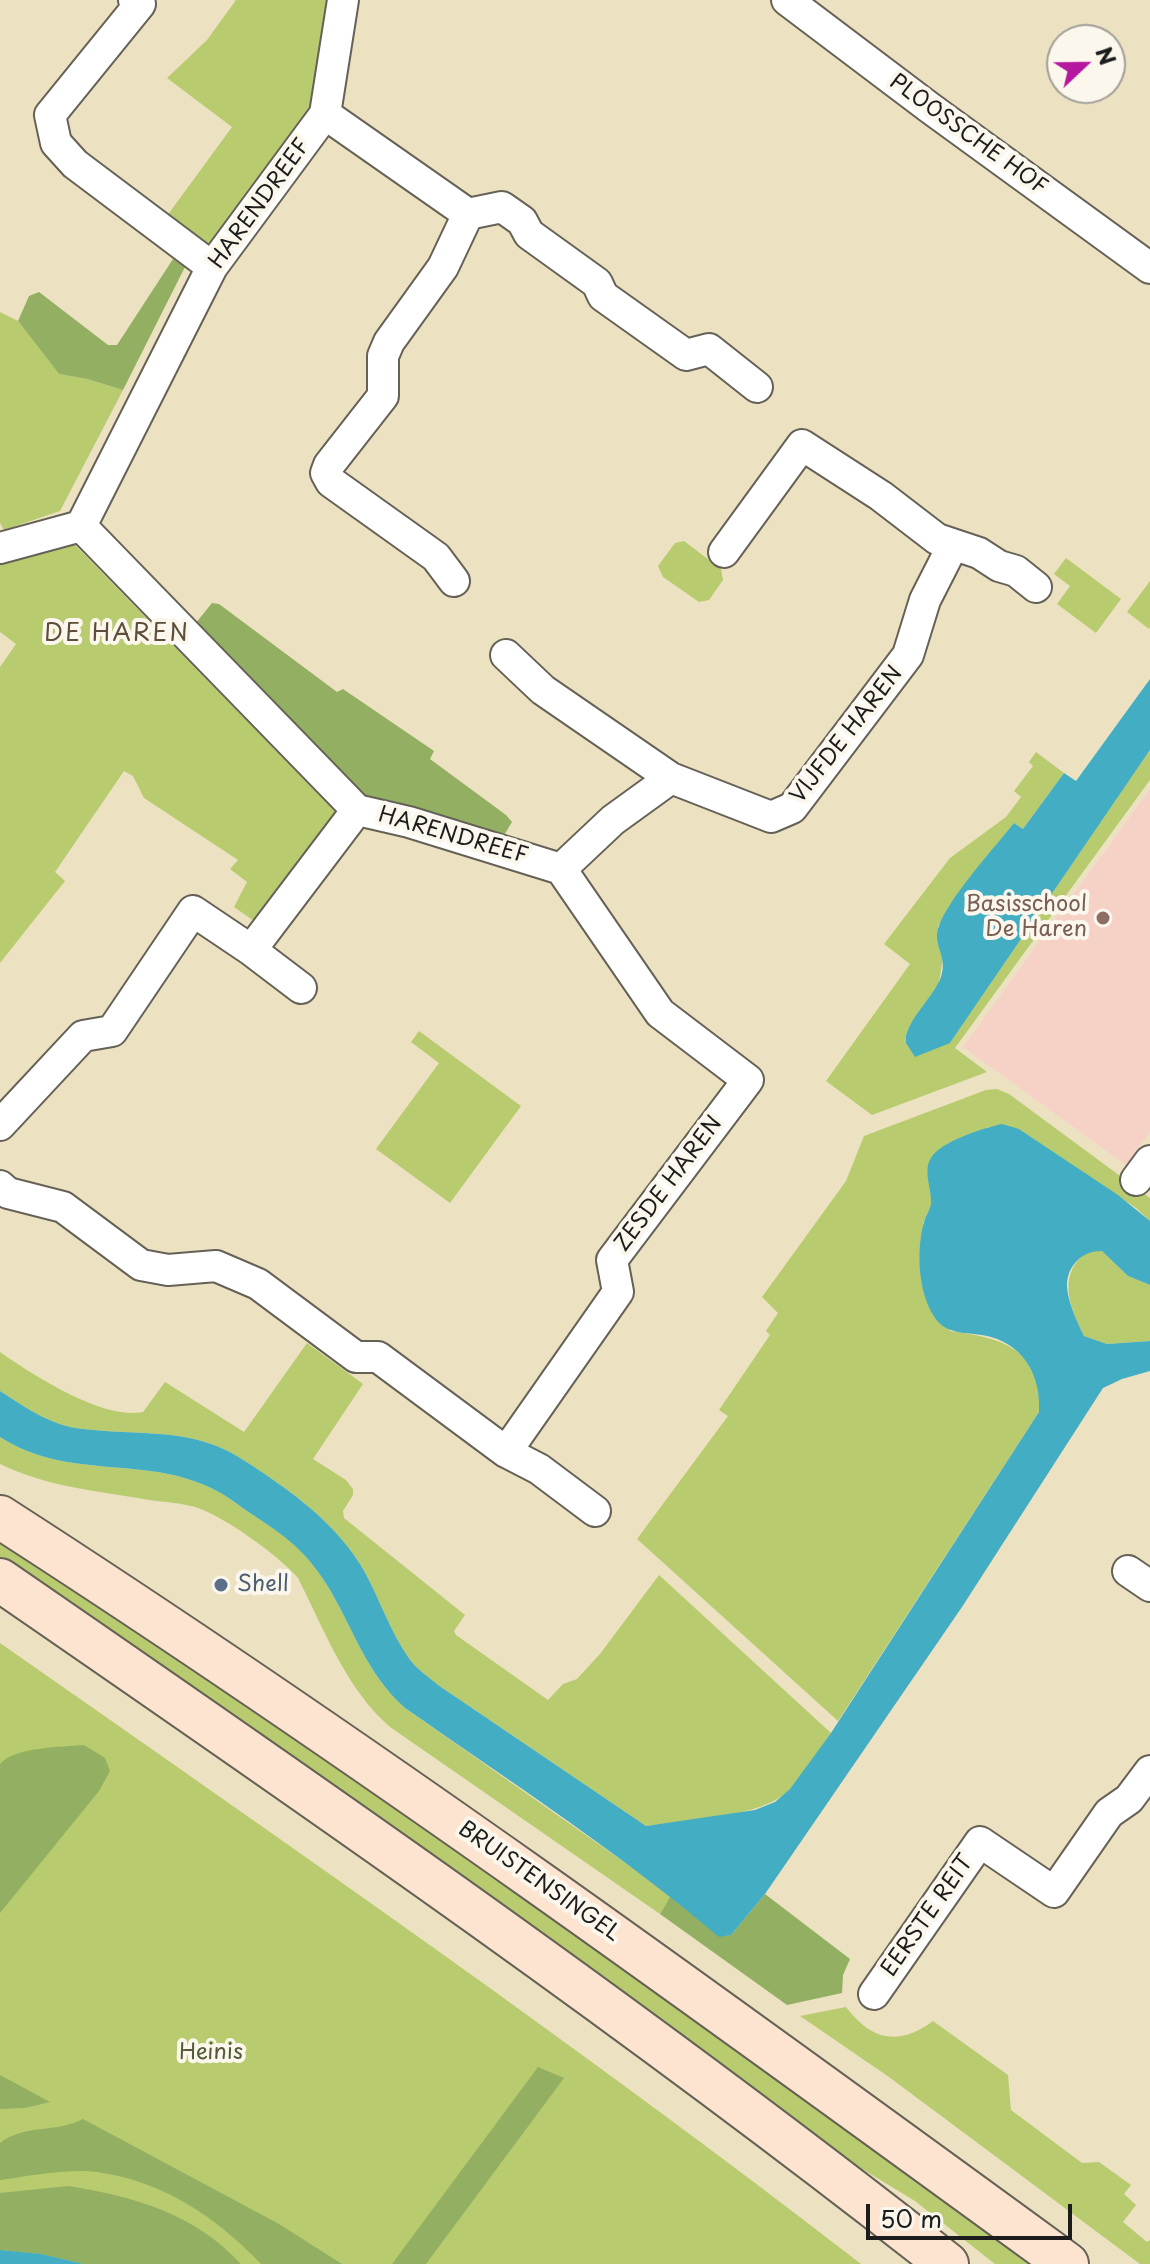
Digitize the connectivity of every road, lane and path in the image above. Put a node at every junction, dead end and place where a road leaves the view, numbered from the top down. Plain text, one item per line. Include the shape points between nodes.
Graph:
1 (134, 0) edge
2 (343, 0) edge
3 (787, 0) edge
4 (325, 114) junction
5 (468, 214) junction
6 (212, 267) junction
7 (1150, 268) edge
8 (757, 387) dead end
9 (81, 526) junction
10 (953, 545) junction
11 (0, 548) edge
12 (724, 552) dead end
13 (454, 581) dead end
14 (1036, 587) dead end
15 (506, 655) dead end
16 (671, 778) junction
17 (357, 810) junction
18 (561, 869) junction
19 (251, 950) junction
20 (301, 988) dead end
21 (0, 1125) edge
22 (0, 1186) edge
23 (506, 1452) junction
24 (595, 1511) dead end
25 (0, 1517) edge
26 (0, 1580) edge
27 (1150, 1771) edge
28 (874, 1994) dead end
29 (947, 2264) edge
30 (1067, 2264) edge

1 - 6 street via 140,4 50,115 56,143 75,164
2 - 4 street, HARENDREEF
3 - 7 street, PLOOSSCHE HOF
4 - 5 street
4 - 6 street, HARENDREEF
5 - 8 street via 502,207 522,221 529,234 597,283 603,296 686,355 709,349
5 - 13 street via 443,267 389,342 383,356 383,396 326,473 331,482 436,557
6 - 9 street, HARENDREEF
9 - 11 street
9 - 17 street, HARENDREEF
10 - 12 street via 802,445
10 - 14 street via 1016,571
10 - 16 street, VIJFDE HAREN via 925,600 908,655 792,808 771,817
15 - 16 street, VIJFDE HAREN via 543,690
16 - 18 street via 613,820
17 - 18 street, HARENDREEF
17 - 19 street
18 - 23 street, ZESDE HAREN via 660,1013 748,1080 612,1260 618,1292
19 - 20 street
19 - 21 street via 193,911 112,1031 83,1036
22 - 23 street via 8,1193 63,1207 141,1265 168,1270 216,1266 258,1284 356,1357 378,1357
23 - 24 street via 539,1469
25 - 30 main road, BRUISTENSINGEL via 641,1952
26 - 29 main road via 577,1985
27 - 28 street, EERSTE REIT via 1129,1799 1109,1813 1054,1892 980,1842

